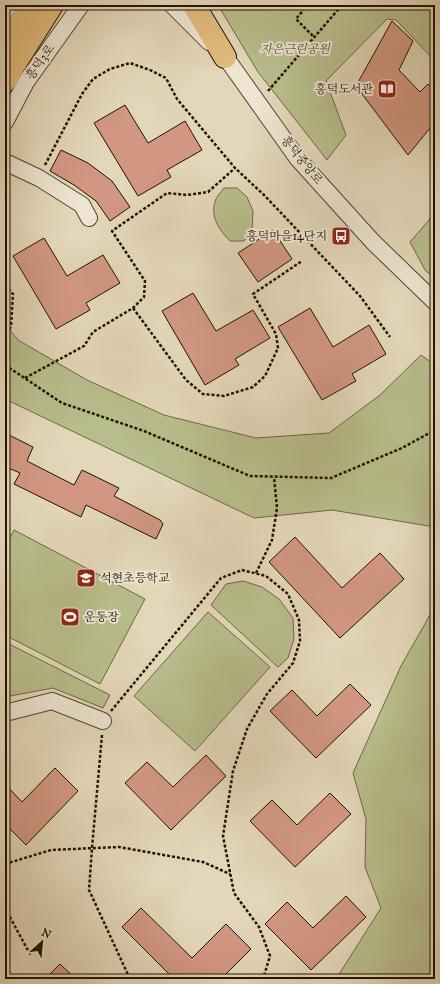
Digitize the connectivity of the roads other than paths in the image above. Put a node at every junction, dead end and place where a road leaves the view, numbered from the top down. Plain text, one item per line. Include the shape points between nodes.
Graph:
1 (10, 5) edge
2 (31, 5) edge
3 (52, 5) edge
4 (81, 5) edge
5 (94, 5) edge
6 (172, 5) edge
7 (186, 5) edge
8 (194, 5) edge
9 (5, 11) edge
10 (62, 31) junction
11 (5, 45) edge
12 (225, 57) junction
13 (5, 82) edge
14 (5, 122) edge
15 (5, 162) edge
16 (89, 218) dead end
17 (435, 302) edge
18 (5, 713) edge
19 (103, 721) road end

1 - 9 street
2 - 11 highway
3 - 13 highway
4 - 10 street, 흥덕3로
5 - 10 street
6 - 12 street
7 - 12 street, 흥덕중앙로
8 - 12 highway
10 - 14 street, 흥덕3로 via 26,82
12 - 17 street, 흥덕중앙로 via 304,165 373,242
15 - 16 street via 39,178 82,205
18 - 19 street via 52,702

